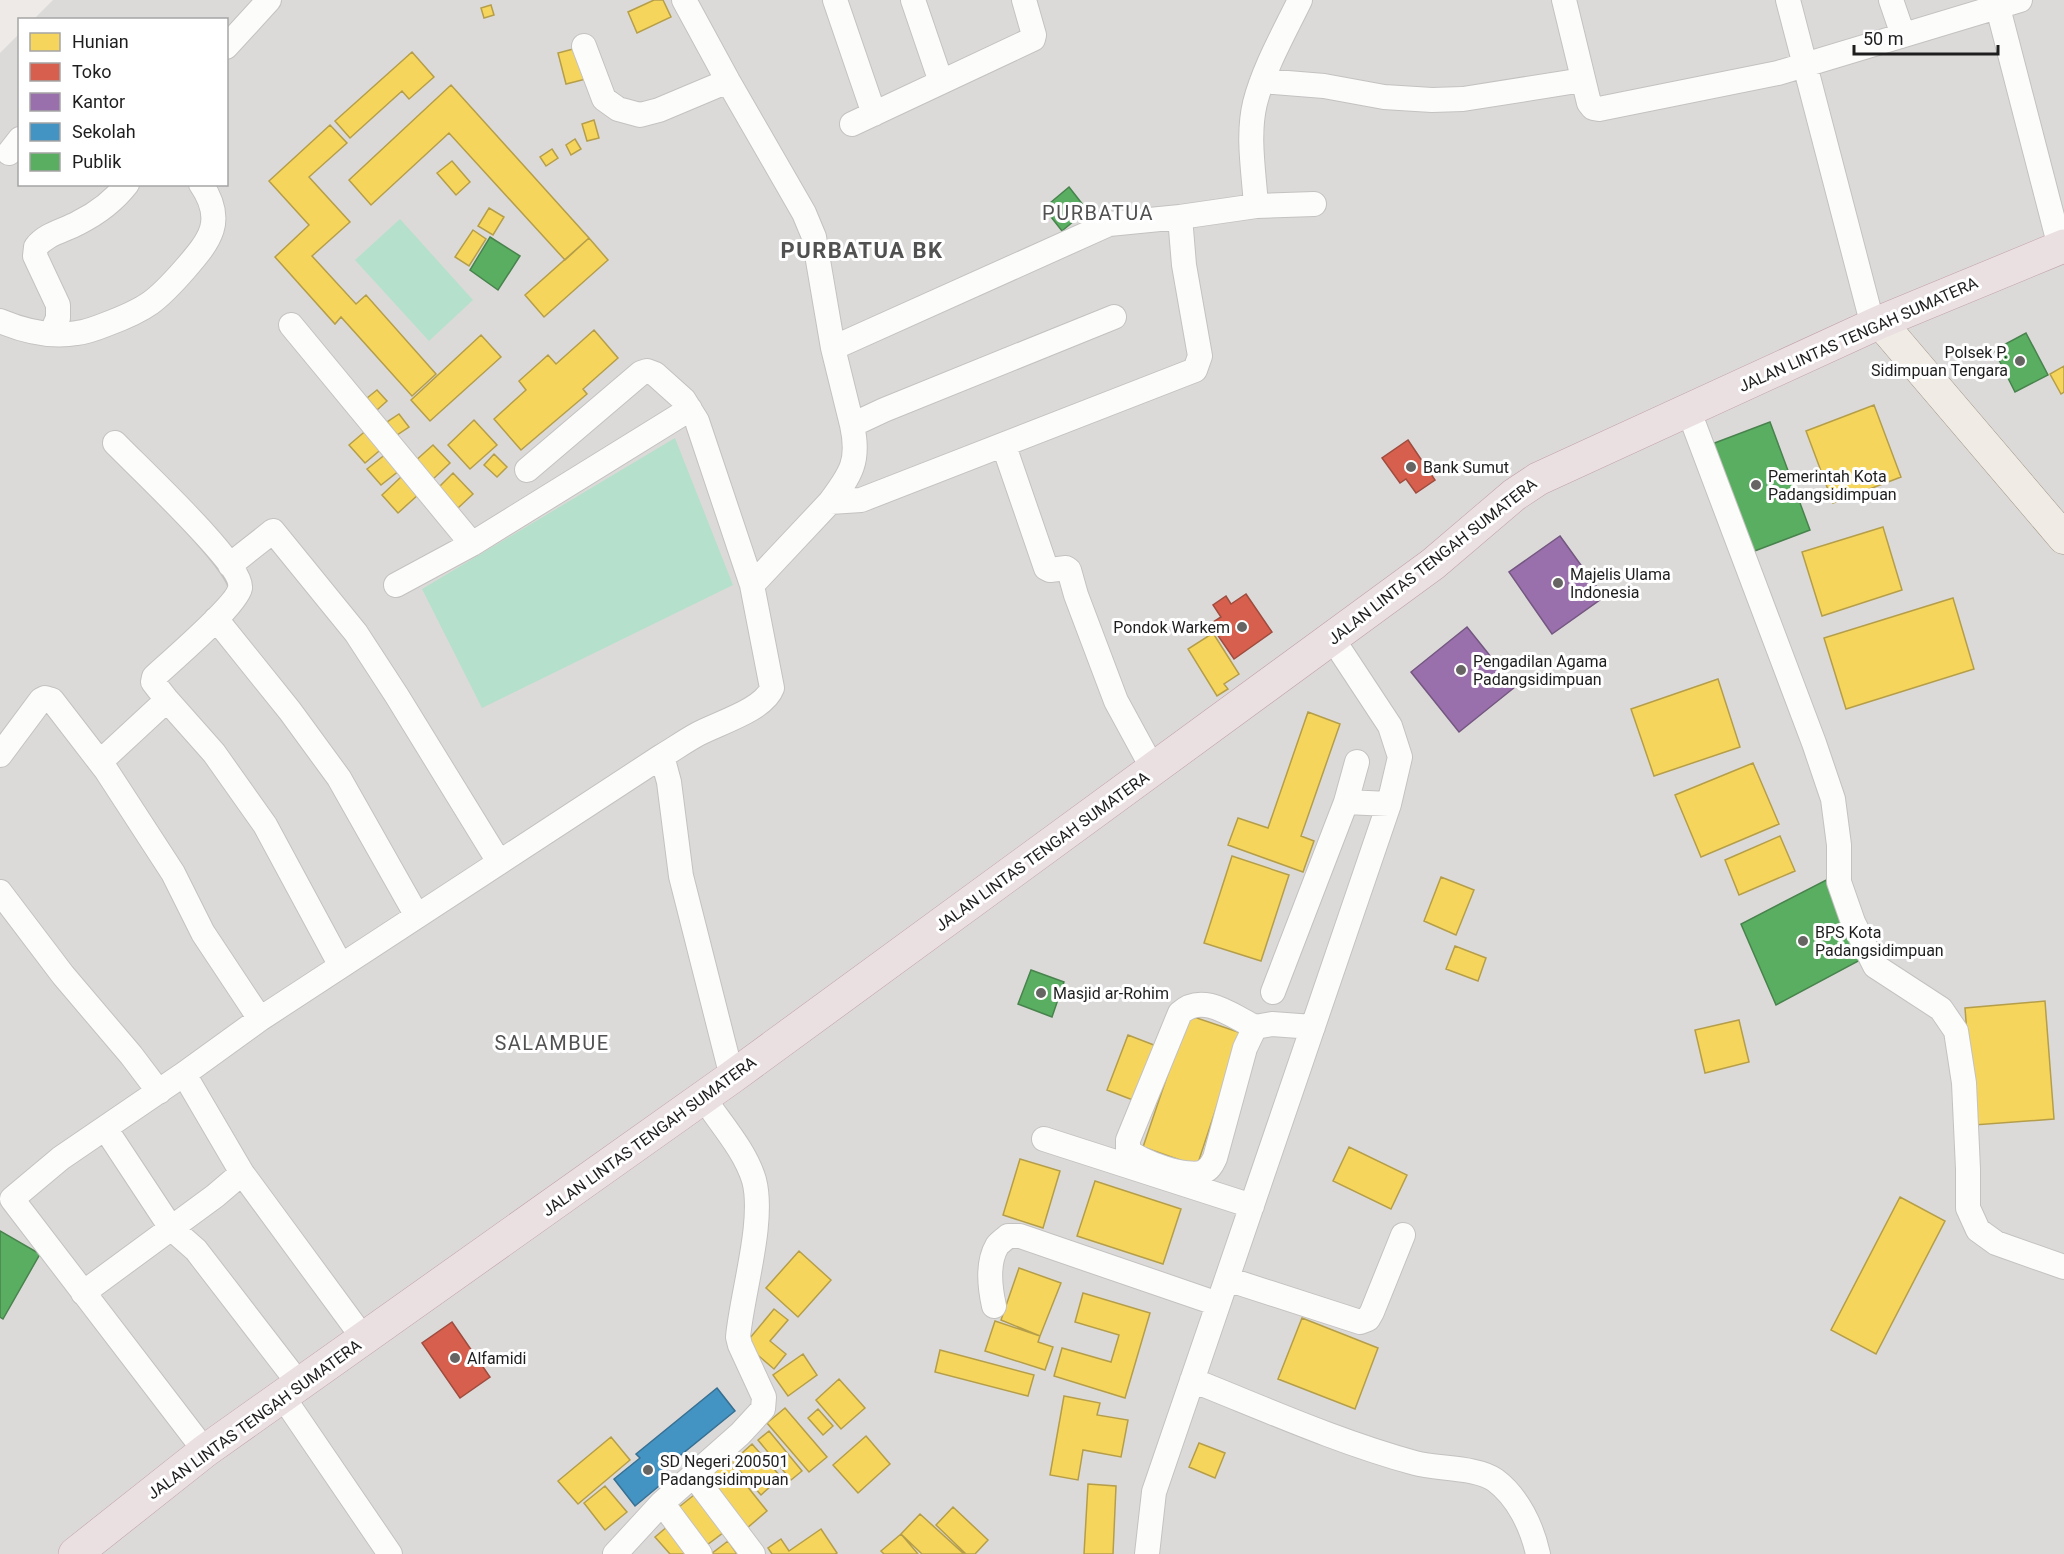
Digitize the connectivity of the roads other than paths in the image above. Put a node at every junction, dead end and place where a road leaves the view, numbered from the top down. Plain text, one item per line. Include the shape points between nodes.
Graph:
1 (269, 0) edge
2 (684, 0) edge
3 (835, 0) edge
4 (913, 0) edge
5 (1024, 0) edge
6 (1300, 0) edge
7 (1564, 0) edge
8 (1788, 0) edge
9 (1891, 0) edge
10 (2005, 2) edge
11 (1903, 35) junction
12 (228, 45) edge
13 (584, 46) dead end
14 (1804, 65) junction
15 (1583, 80) junction
16 (728, 81) junction
17 (1262, 81) junction
18 (941, 82) junction
19 (874, 114) junction
20 (852, 124) dead end
21 (125, 186) edge
22 (202, 186) edge
23 (1314, 204) dead end
24 (1256, 206) junction
25 (1180, 217) junction
26 (2062, 246) edge
27 (1114, 317) dead end
28 (0, 321) edge
29 (1876, 324) junction
30 (291, 325) dead end
31 (51, 334) junction
32 (832, 348) junction
33 (690, 409) junction
34 (1688, 409) junction
35 (852, 426) junction
36 (115, 443) dead end
37 (1004, 446) junction
38 (527, 470) dead end
39 (830, 502) junction
40 (2064, 538) edge
41 (472, 544) junction
42 (230, 565) junction
43 (396, 585) dead end
44 (752, 585) junction
45 (216, 619) junction
46 (1332, 638) junction
47 (167, 700) junction
48 (0, 755) edge
49 (662, 756) junction
50 (100, 762) junction
51 (1357, 762) dead end
52 (1154, 769) junction
53 (1346, 802) junction
54 (1389, 804) junction
55 (499, 861) junction
56 (0, 892) edge
57 (417, 916) junction
58 (341, 966) junction
59 (1273, 992) dead end
60 (260, 1019) junction
61 (1255, 1027) junction
62 (1313, 1027) junction
63 (184, 1074) junction
64 (732, 1077) junction
65 (159, 1092) junction
66 (703, 1097) junction
67 (105, 1128) junction
68 (1044, 1139) dead end
69 (242, 1173) junction
70 (6, 1204) edge
71 (1252, 1206) junction
72 (171, 1228) junction
73 (1403, 1235) dead end
74 (2064, 1267) edge
75 (1227, 1279) junction
76 (83, 1293) junction
77 (1218, 1304) junction
78 (994, 1306) dead end
79 (364, 1339) junction
80 (1192, 1380) junction
81 (292, 1391) junction
82 (205, 1451) junction
83 (694, 1476) junction
84 (662, 1503) junction
85 (75, 1554) edge
86 (390, 1554) edge
87 (615, 1554) edge
88 (700, 1554) edge
89 (753, 1554) edge
90 (1147, 1554) edge
91 (1538, 1554) edge

1 - 12 street
2 - 16 street
3 - 19 street
4 - 18 street
5 - 18 street via 1033,39
6 - 17 street
7 - 15 street
8 - 14 street
9 - 11 street
10 - 11 street
10 - 26 street
11 - 14 street
13 - 16 street via 604,99 618,109 640,115
14 - 15 street via 1599,109 1590,105
14 - 29 street
15 - 17 street via 1463,99 1432,100
16 - 32 street via 814,237
17 - 24 street via 1252,129
18 - 19 street
19 - 20 street
21 - 31 street via 106,207 48,236 36,247 35,256 58,305 58,318
22 - 31 street via 213,210 210,238 165,292 143,309 97,328
23 - 24 street
24 - 25 street
25 - 32 street via 1109,224
25 - 37 street via 1200,356 1196,370
26 - 29 highway, JALAN LINTAS TENGAH SUMATERA
27 - 35 street
28 - 31 street via 25,331
29 - 34 highway, JALAN LINTAS TENGAH SUMATERA
29 - 40 main road
30 - 41 street
32 - 35 street
33 - 38 street via 655,374 645,371
33 - 41 street
33 - 44 street via 708,450
34 - 46 highway, JALAN LINTAS TENGAH SUMATERA via 1538,479 1433,564
34 - 74 street via 1833,799 1839,882 1853,922 1875,966 1941,1009 1956,1031 1964,1083 1968,1208 1978,1230 1996,1243
35 - 39 street via 854,464 850,476
36 - 42 street
37 - 39 street via 861,500
37 - 52 street via 1046,568 1070,570 1116,701
39 - 44 street
41 - 43 street
42 - 45 street via 240,588
42 - 55 street via 273,531 356,633
44 - 49 street via 772,681 770,694
45 - 47 street via 154,677 153,682
45 - 57 street via 339,778
46 - 52 highway, JALAN LINTAS TENGAH SUMATERA
46 - 54 street via 1390,726 1400,757
47 - 50 street
47 - 58 street via 214,753 265,825
48 - 50 street via 45,698 51,700
49 - 55 street
49 - 64 street via 681,876
50 - 60 street via 173,873 203,933
51 - 53 street
52 - 64 highway, JALAN LINTAS TENGAH SUMATERA
53 - 54 street
53 - 59 street
54 - 62 street
55 - 57 street
56 - 65 street
57 - 58 street
58 - 60 street
60 - 63 street
61 - 61 street via 1209,1168 1203,1173 1187,1173 1133,1155 1128,1150 1128,1140 1180,1013 1196,1003 1209,1004
61 - 62 street
62 - 71 street
63 - 65 street
63 - 69 street
64 - 66 highway, JALAN LINTAS TENGAH SUMATERA
65 - 67 street
66 - 79 highway, JALAN LINTAS TENGAH SUMATERA
66 - 83 street via 746,1161 754,1181 754,1240 738,1337 764,1402 763,1409 740,1434
67 - 70 street via 43,1171
67 - 72 street
68 - 71 street
69 - 72 street
69 - 79 street
70 - 76 street
71 - 75 street
72 - 76 street
72 - 81 street via 196,1250
73 - 75 street via 1372,1312 1360,1322
75 - 77 street
76 - 82 street
77 - 78 street via 1020,1236 1008,1236 997,1246 991,1266 989,1288
77 - 80 street
79 - 81 highway, JALAN LINTAS TENGAH SUMATERA
80 - 90 street via 1154,1492
80 - 91 street via 1359,1446 1417,1464 1494,1479 1516,1502
81 - 82 highway, JALAN LINTAS TENGAH SUMATERA
81 - 86 street
82 - 85 highway, JALAN LINTAS TENGAH SUMATERA
83 - 84 street
83 - 89 street
84 - 87 street
84 - 88 street

